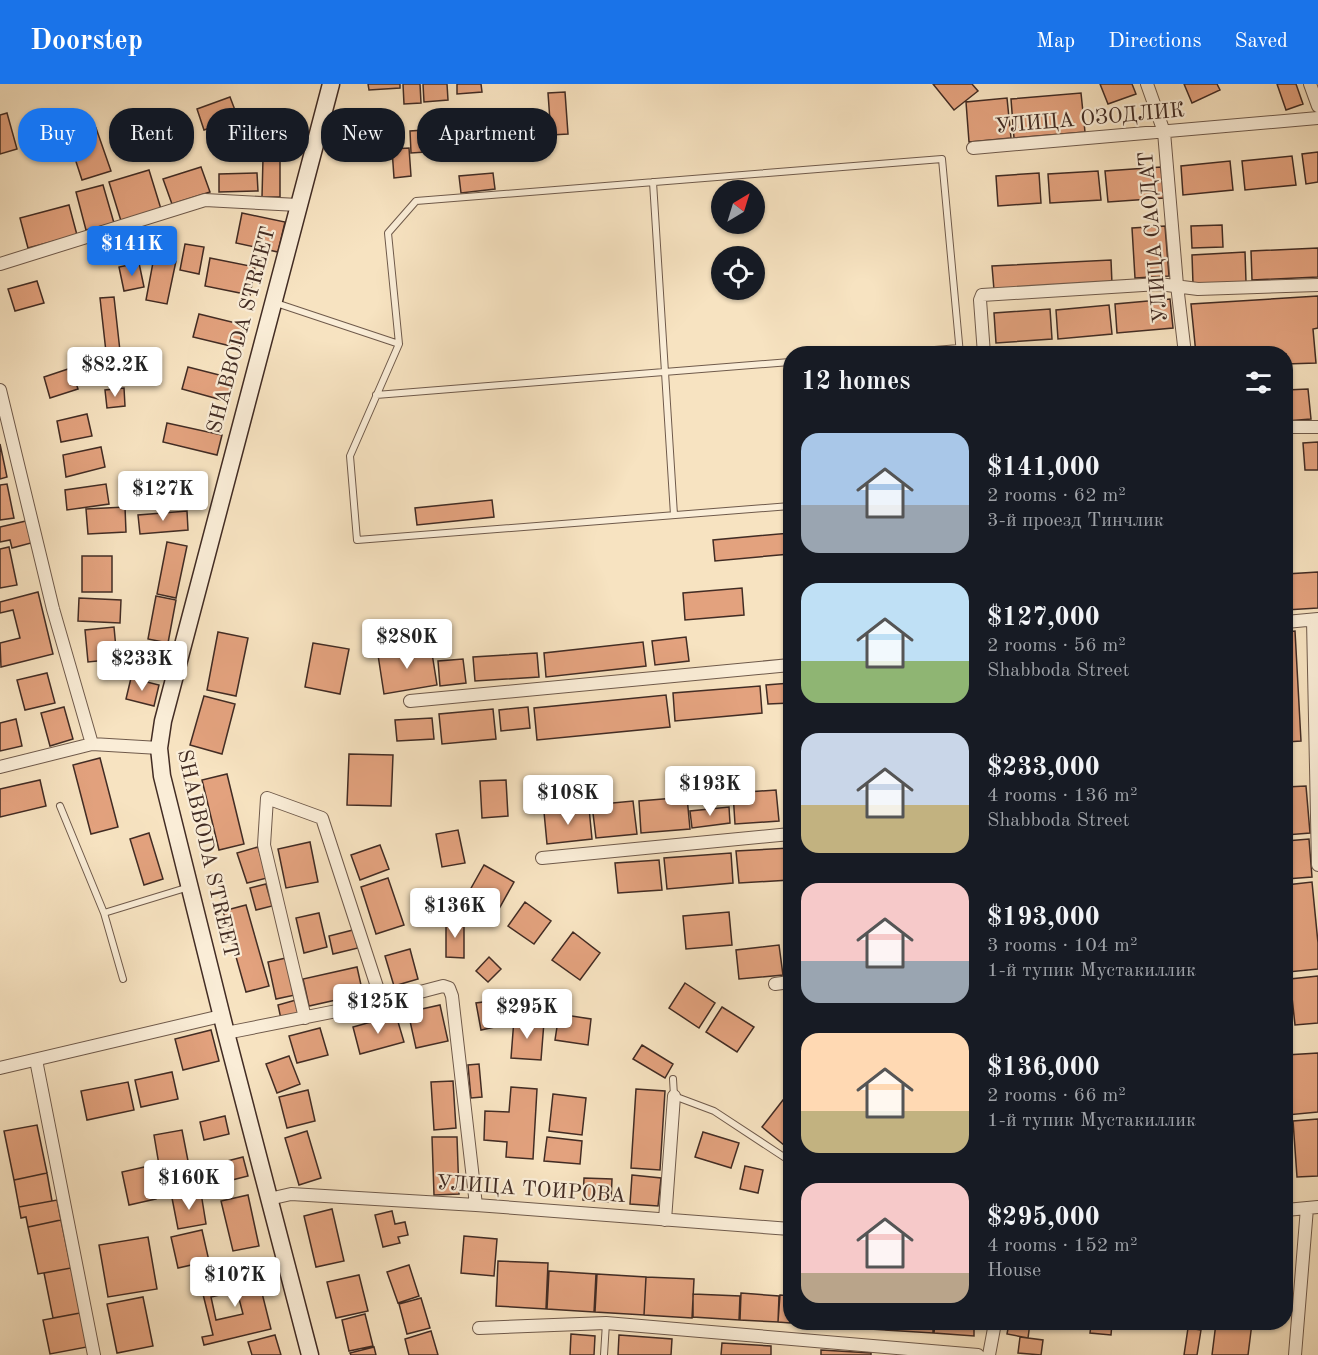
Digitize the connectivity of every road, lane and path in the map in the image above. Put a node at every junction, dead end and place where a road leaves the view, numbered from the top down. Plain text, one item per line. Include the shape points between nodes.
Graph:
1 (331, 84) edge
2 (1147, 84) edge
3 (1310, 84) edge
4 (1318, 106) edge
5 (1318, 118) edge
6 (1164, 132) junction
7 (973, 148) dead end
8 (653, 182) junction
9 (298, 205) junction
10 (0, 264) edge
11 (1177, 285) junction
12 (1318, 285) edge
13 (273, 301) junction
14 (399, 344) junction
15 (960, 346) edge
16 (983, 346) edge
17 (1184, 346) edge
18 (783, 363) edge
19 (665, 372) junction
20 (0, 390) edge
21 (376, 396) junction
22 (1293, 427) edge
23 (1318, 427) edge
24 (783, 507) edge
25 (674, 515) junction
26 (1315, 619) edge
27 (1293, 621) edge
28 (783, 666) edge
29 (410, 701) dead end
30 (92, 744) junction
31 (159, 748) junction
32 (0, 767) edge
33 (60, 806) dead end
34 (783, 835) edge
35 (543, 858) dead end
36 (1318, 865) edge
37 (189, 887) junction
38 (104, 913) junction
39 (123, 980) dead end
40 (783, 983) edge
41 (775, 984) dead end
42 (382, 1002) junction
43 (221, 1016) junction
44 (305, 1018) junction
45 (226, 1033) junction
46 (36, 1060) junction
47 (0, 1068) edge
48 (673, 1079) dead end
49 (674, 1096) junction
50 (783, 1156) edge
51 (269, 1199) junction
52 (476, 1205) junction
53 (1313, 1208) edge
54 (1293, 1209) edge
55 (665, 1220) junction
56 (783, 1228) edge
57 (606, 1323) junction
58 (479, 1328) dead end
59 (994, 1330) edge
60 (94, 1355) edge
61 (310, 1355) edge
62 (603, 1355) edge
63 (978, 1355) edge
64 (989, 1355) edge
65 (1295, 1355) edge

1 - 9 street, SHABBODA STREET
2 - 6 street, УЛИЦА САОДАТ
3 - 4 street
5 - 6 street, УЛИЦА ОЗОДЛИК
6 - 7 street, УЛИЦА ОЗОДЛИК
6 - 11 street, УЛИЦА САОДАТ
8 - 14 lane via 416,201 388,233
8 - 15 lane via 942,159
8 - 19 lane
9 - 10 street via 205,200
9 - 13 street, SHABBODA STREET
11 - 12 street via 1198,289
11 - 16 street via 982,296
11 - 17 street, УЛИЦА САОДАТ
13 - 14 lane
13 - 31 street, SHABBODA STREET
14 - 21 lane
18 - 19 lane
19 - 21 lane
19 - 25 lane
20 - 30 street via 53,609
21 - 25 lane via 350,456 357,540
22 - 23 street
24 - 25 lane
26 - 27 street
26 - 36 street
28 - 29 street
30 - 31 street
30 - 32 street
31 - 37 street, SHABBODA STREET
33 - 38 lane
34 - 35 street
37 - 38 lane
37 - 43 street, SHABBODA STREET
38 - 39 lane
40 - 41 street
42 - 44 street
42 - 44 street via 322,818 267,798 264,845
42 - 52 street via 443,986 449,988
43 - 45 street, SHABBODA STREET
43 - 46 street
44 - 45 street
45 - 51 street, SHABBODA STREET
46 - 47 street
46 - 60 street
48 - 49 lane
49 - 50 lane via 714,1111
49 - 55 street
51 - 52 street, УЛИЦА ТОИРОВА via 291,1194
51 - 61 street, SHABBODA STREET
52 - 55 street, УЛИЦА ТОИРОВА
53 - 54 street
53 - 65 street
55 - 56 street, УЛИЦА ТОИРОВА
57 - 58 street
57 - 62 lane
57 - 63 street
59 - 64 street

